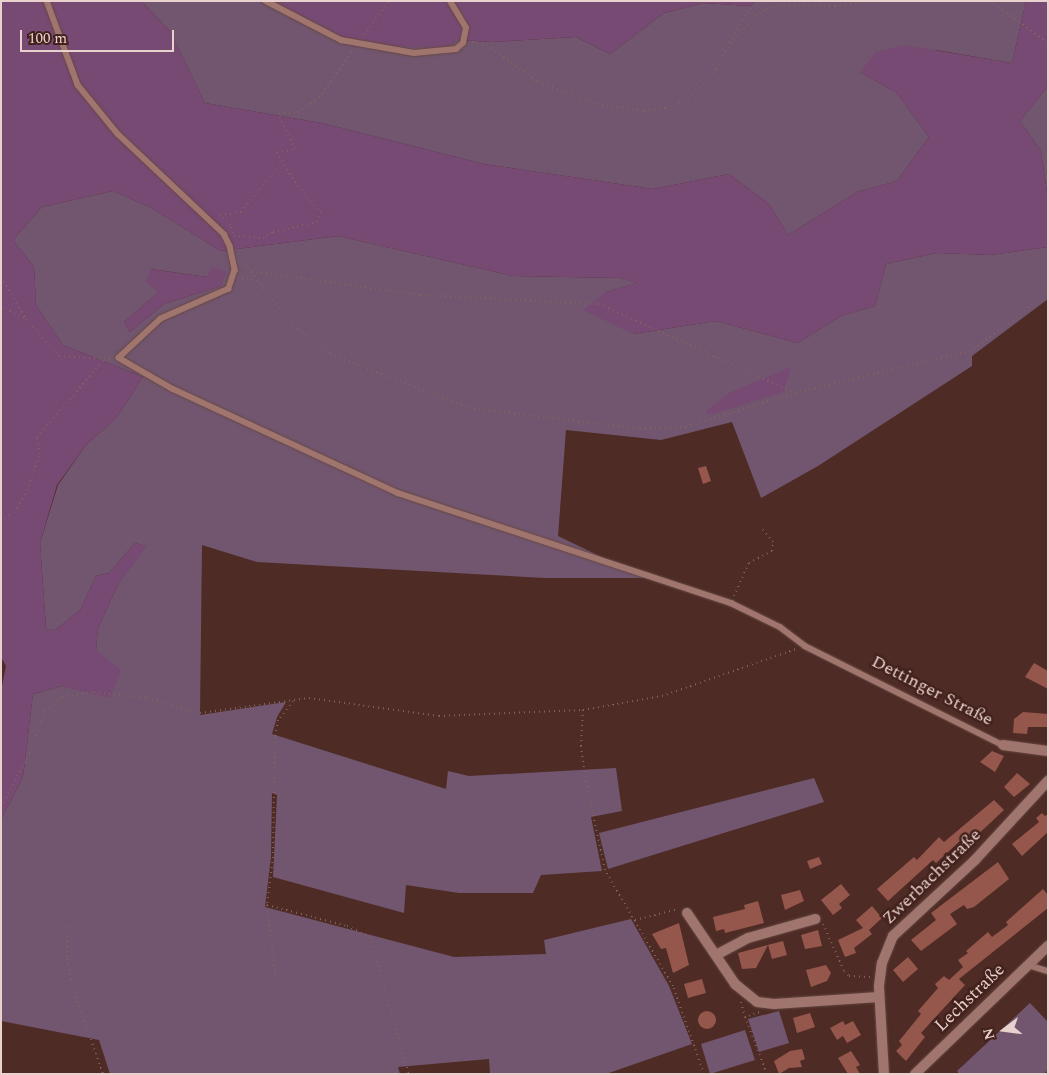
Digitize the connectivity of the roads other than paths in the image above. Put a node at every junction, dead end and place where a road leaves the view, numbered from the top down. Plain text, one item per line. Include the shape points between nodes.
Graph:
1 (47, 1) edge
2 (266, 1) edge
3 (450, 1) edge
4 (1003, 745) joint
5 (1048, 751) edge
6 (1048, 781) edge
7 (687, 913) road end
8 (815, 919) road end
9 (1048, 946) edge
10 (716, 955) junction
11 (1028, 965) junction
12 (1048, 971) edge
13 (879, 997) junction
14 (884, 1074) edge
15 (915, 1074) edge

1 - 4 lane, Dettinger Straße via 78,85 118,134 224,234 230,246 234,270 229,289 161,319 119,358 172,389 398,493 731,603 780,627 805,646
2 - 3 lane via 341,40 414,53 456,49 463,42 466,28
4 - 5 street, Dettinger Straße
6 - 13 street, Zwerbachstraße via 975,860 893,936 886,950
7 - 10 street
8 - 10 street via 748,938
9 - 11 street, Lechstraße
10 - 13 street via 742,992 766,1004
11 - 12 lane
11 - 15 street, Lechstraße
13 - 14 street, Zwerbachstraße

